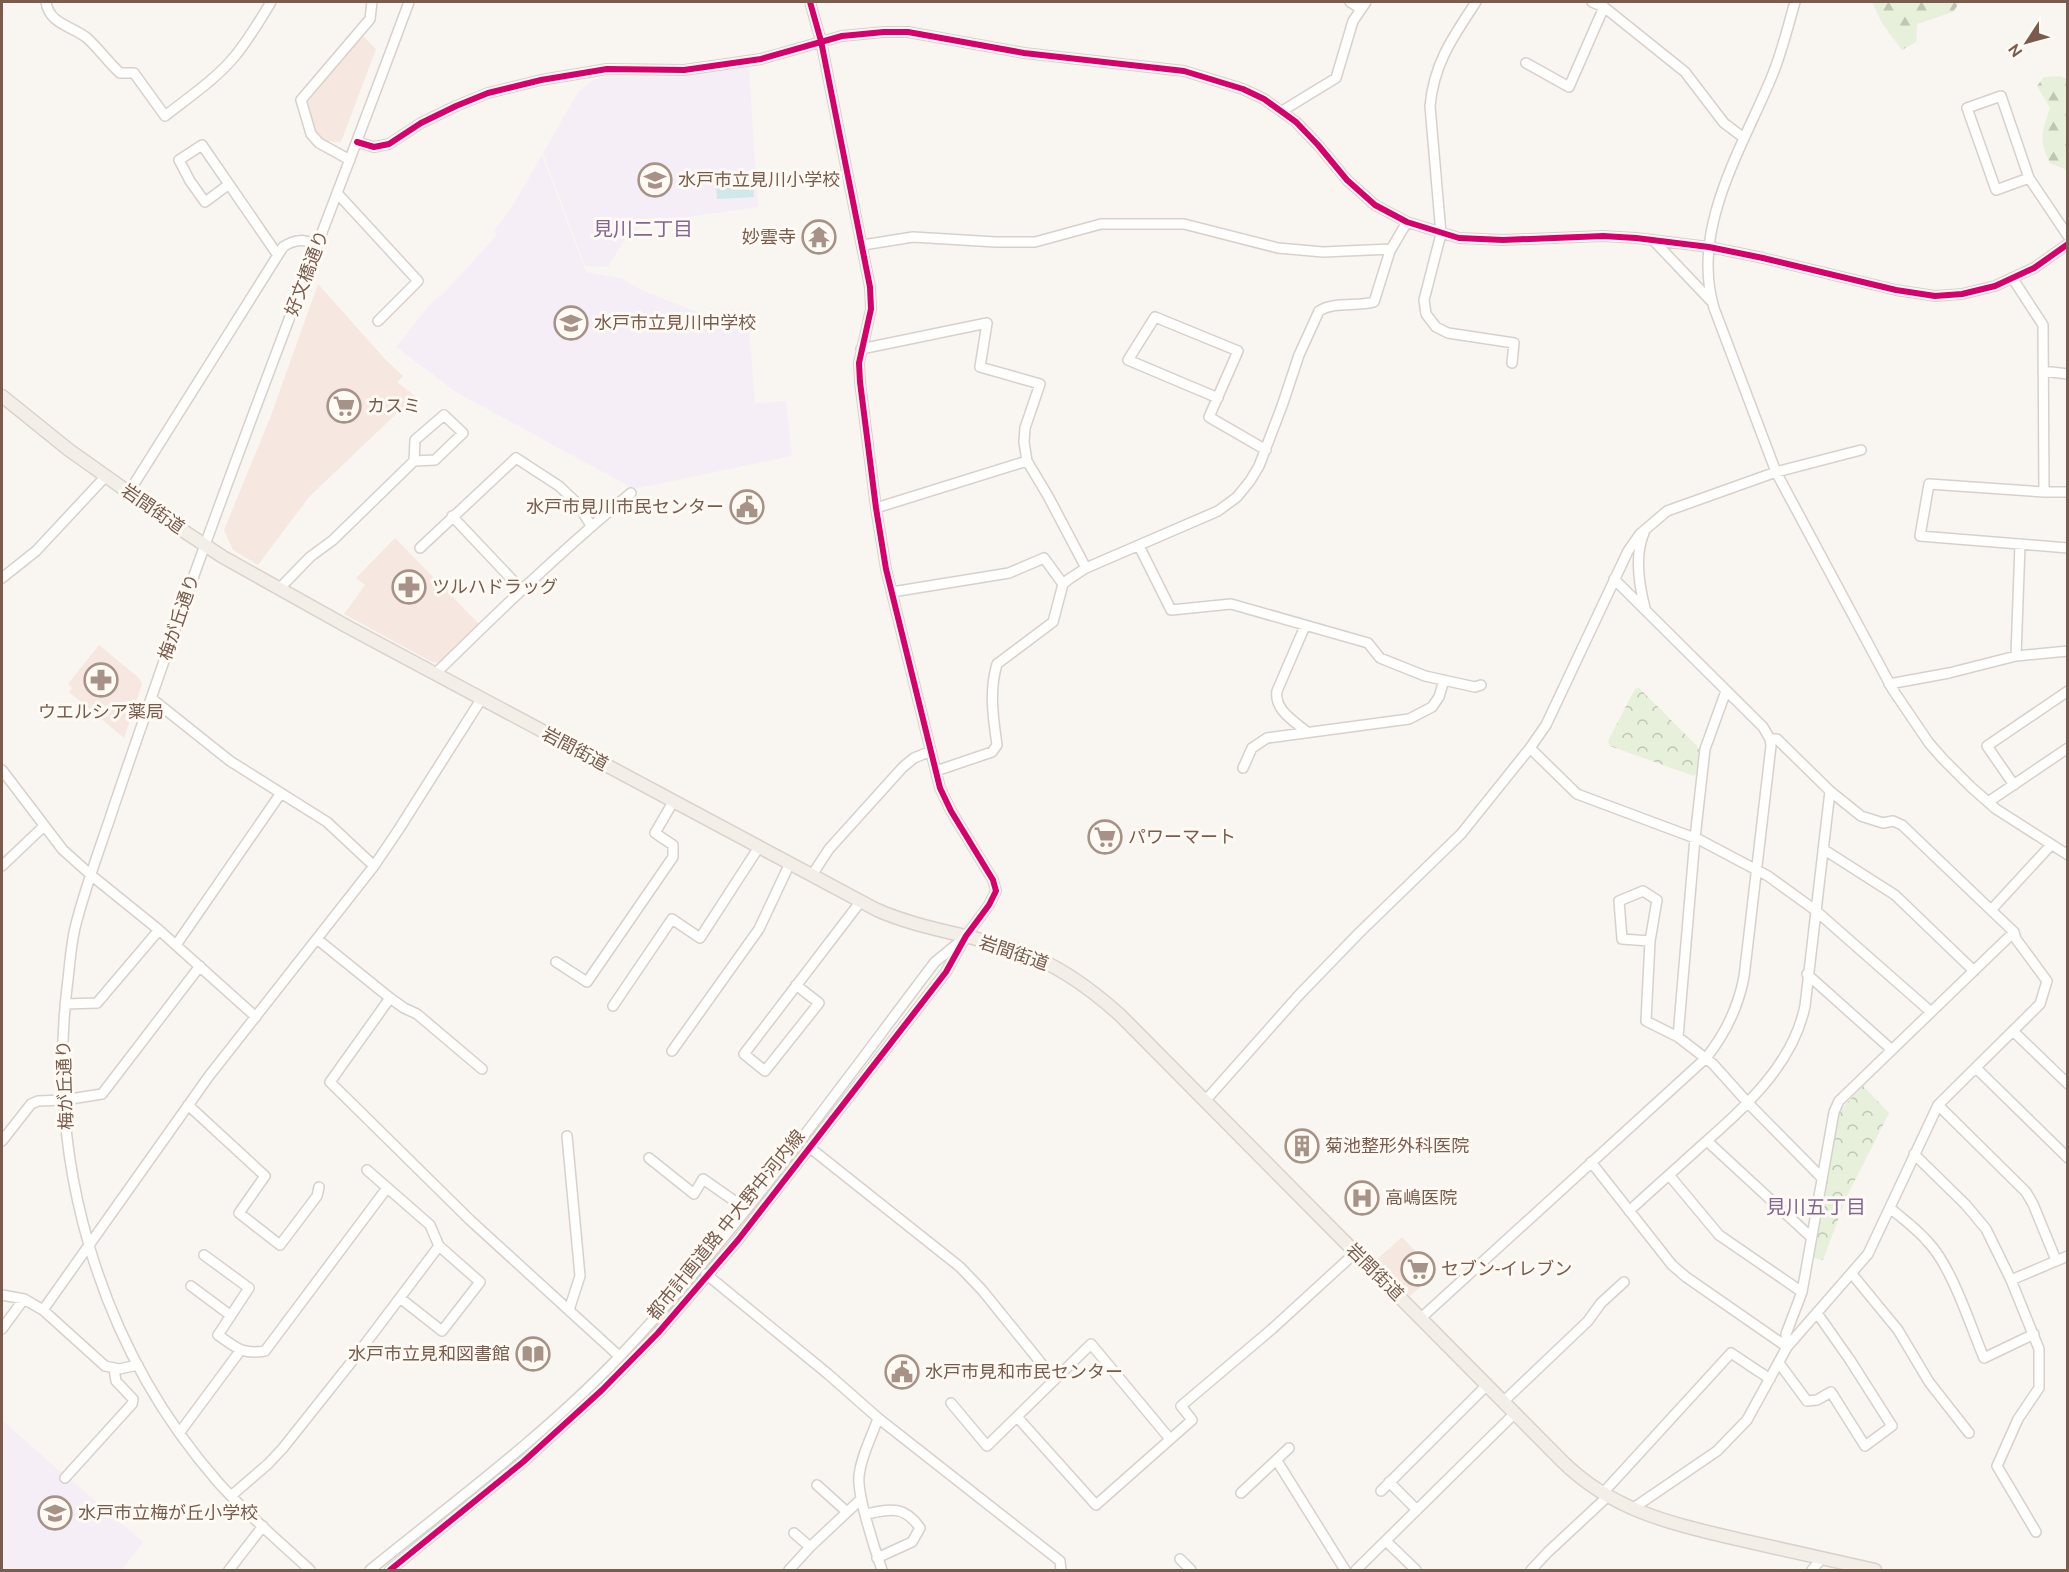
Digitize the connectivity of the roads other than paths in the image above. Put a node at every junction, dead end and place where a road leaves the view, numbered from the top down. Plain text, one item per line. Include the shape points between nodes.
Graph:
1 (46, 2) edge
2 (271, 2) edge
3 (372, 2) edge
4 (409, 2) edge
5 (810, 2) edge
6 (1350, 2) edge
7 (1476, 2) edge
8 (1592, 2) edge
9 (1795, 2) edge
10 (1363, 5) edge
11 (1604, 7) junction
12 (821, 41) junction
13 (1526, 63) dead end
14 (1282, 111) junction
15 (1744, 138) junction
16 (357, 142) junction
17 (350, 160) junction
18 (2029, 178) junction
19 (228, 185) junction
20 (337, 193) junction
21 (1407, 222) junction
22 (1441, 234) junction
23 (2067, 236) edge
24 (1654, 241) junction
25 (318, 244) junction
26 (2067, 244) edge
27 (863, 245) junction
28 (1709, 248) junction
29 (1391, 249) junction
30 (278, 254) junction
31 (2013, 279) junction
32 (1712, 301) junction
33 (378, 321) dead end
34 (861, 349) junction
35 (1512, 363) dead end
36 (2043, 371) junction
37 (2067, 374) edge
38 (2, 396) edge
39 (1218, 398) junction
40 (1266, 450) junction
41 (1861, 450) dead end
42 (1027, 461) junction
43 (414, 462) junction
44 (1776, 472) junction
45 (106, 476) junction
46 (129, 492) junction
47 (2044, 492) junction
48 (2067, 492) edge
49 (631, 493) dead end
50 (876, 508) junction
51 (452, 516) junction
52 (591, 526) junction
53 (1646, 528) junction
54 (2020, 544) junction
55 (204, 545) junction
56 (1139, 546) junction
57 (420, 548) dead end
58 (2067, 548) edge
59 (1086, 568) junction
60 (2, 579) edge
61 (1614, 579) junction
62 (1063, 584) junction
63 (279, 589) junction
64 (521, 589) junction
65 (892, 592) junction
66 (1646, 610) junction
67 (1305, 626) junction
68 (2067, 651) edge
69 (2016, 656) junction
70 (436, 673) junction
71 (1444, 680) junction
72 (1889, 684) junction
73 (1481, 685) dead end
74 (1726, 691) junction
75 (2067, 691) edge
76 (151, 698) junction
77 (482, 698) junction
78 (1306, 732) junction
79 (1770, 739) junction
80 (1530, 748) junction
81 (2067, 748) edge
82 (931, 751) junction
83 (1243, 768) dead end
84 (2, 770) edge
85 (936, 771) junction
86 (2014, 785) junction
87 (1830, 790) junction
88 (281, 793) junction
89 (673, 802) junction
90 (1988, 802) junction
91 (44, 826) junction
92 (1695, 838) junction
93 (2051, 845) junction
94 (759, 847) junction
95 (1823, 849) junction
96 (2067, 855) edge
97 (790, 863) junction
98 (2, 866) edge
99 (374, 866) junction
100 (1757, 868) junction
101 (91, 875) junction
102 (812, 875) junction
103 (861, 902) junction
104 (1992, 909) junction
105 (1815, 910) junction
106 (159, 930) junction
107 (2014, 932) junction
108 (966, 936) junction
109 (317, 939) junction
110 (1650, 941) junction
111 (176, 945) junction
112 (556, 962) dead end
113 (200, 966) junction
114 (1974, 971) junction
115 (1807, 974) junction
116 (796, 985) junction
117 (390, 998) junction
118 (65, 1004) junction
119 (613, 1006) dead end
120 (1931, 1012) junction
121 (256, 1017) junction
122 (2014, 1032) junction
123 (1678, 1037) junction
124 (1892, 1050) junction
125 (672, 1051) dead end
126 (1706, 1058) junction
127 (1976, 1068) junction
128 (482, 1069) dead end
129 (2067, 1084) edge
130 (64, 1100) junction
131 (1205, 1101) junction
132 (1748, 1103) junction
133 (1938, 1104) junction
134 (188, 1105) junction
135 (567, 1136) dead end
136 (2, 1141) edge
137 (1707, 1141) junction
138 (809, 1148) junction
139 (1914, 1154) junction
140 (649, 1158) dead end
141 (2067, 1158) edge
142 (1591, 1162) junction
143 (367, 1170) dead end
144 (1669, 1175) junction
145 (1822, 1178) junction
146 (320, 1187) dead end
147 (387, 1188) junction
148 (1890, 1208) junction
149 (746, 1209) junction
150 (1629, 1211) junction
151 (1811, 1237) junction
152 (439, 1245) junction
153 (88, 1247) junction
154 (1355, 1253) junction
155 (204, 1256) dead end
156 (2067, 1256) edge
157 (2056, 1260) junction
158 (699, 1268) junction
159 (1852, 1274) junction
160 (708, 1276) junction
161 (2011, 1280) junction
162 (1624, 1282) dead end
163 (191, 1286) dead end
164 (1802, 1292) junction
165 (2, 1295) edge
166 (400, 1298) junction
167 (24, 1299) junction
168 (43, 1310) junction
169 (569, 1310) junction
170 (1817, 1313) junction
171 (230, 1315) junction
172 (1420, 1318) junction
173 (2, 1329) edge
174 (2034, 1334) junction
175 (1786, 1347) junction
176 (240, 1351) junction
177 (619, 1356) junction
178 (1779, 1363) junction
179 (138, 1365) junction
180 (114, 1369) junction
181 (1054, 1379) junction
182 (1770, 1379) junction
183 (1487, 1385) junction
184 (1503, 1402) junction
185 (951, 1403) dead end
186 (1515, 1413) junction
187 (878, 1418) junction
188 (1018, 1418) junction
189 (180, 1432) junction
190 (1969, 1433) dead end
191 (1170, 1438) junction
192 (1289, 1449) dead end
193 (1277, 1461) junction
194 (65, 1479) dead end
195 (1389, 1482) junction
196 (817, 1485) dead end
197 (1381, 1491) dead end
198 (1241, 1493) dead end
199 (231, 1496) junction
200 (1604, 1496) junction
201 (861, 1499) junction
202 (1632, 1509) junction
203 (1418, 1510) junction
204 (847, 1512) junction
205 (866, 1514) junction
206 (262, 1526) junction
207 (2036, 1532) dead end
208 (794, 1533) dead end
209 (1386, 1542) junction
210 (810, 1547) junction
211 (877, 1558) junction
212 (1821, 1558) junction
213 (1180, 1559) dead end
214 (229, 1570) edge
215 (310, 1570) edge
216 (370, 1570) edge
217 (390, 1570) edge
218 (789, 1570) edge
219 (882, 1570) edge
220 (1061, 1570) edge
221 (1191, 1570) edge
222 (1345, 1570) edge
223 (1356, 1570) edge
224 (1416, 1570) edge
225 (1531, 1570) edge
226 (1812, 1570) edge
227 (1875, 1570) edge

1 - 2 street via 52,17 86,37 120,73 134,73 165,116 235,56
3 - 17 street via 370,18 301,100 311,134
4 - 16 street, 好文橋通り
5 - 12 street
6 - 10 street
7 - 22 street via 1447,46 1431,89
8 - 11 street
9 - 15 street via 1773,74
10 - 14 street via 1353,21 1336,78
11 - 13 street via 1569,87
11 - 15 street via 1685,72 1724,123
12 - 14 street via 859,34 908,32 1024,53 1184,71 1244,89
12 - 16 street via 761,59 684,70 607,69 541,80 488,93 456,106 381,147
12 - 27 street
14 - 21 street via 1307,132 1361,194
15 - 28 street via 1718,206
16 - 17 street, 好文橋通り
17 - 20 street, 好文橋通り
18 - 18 street via 2001,96 1967,108 1996,190
18 - 23 street
19 - 19 street via 202,145 179,160 205,202
19 - 30 street
20 - 25 street, 好文橋通り
20 - 33 street via 418,281
21 - 22 street
21 - 29 street
22 - 24 street via 1479,240 1603,236
22 - 35 street via 1424,300 1426,314 1436,327 1448,333 1515,343
24 - 28 street
24 - 32 street
25 - 30 street via 291,241
25 - 55 street, 好文橋通り
26 - 31 street
27 - 29 street via 913,237 1035,242 1101,224 1184,224 1278,248 1323,252
27 - 34 street via 871,309
28 - 31 street via 1935,296 1962,294
28 - 32 street
29 - 40 street via 1374,302 1319,311
30 - 46 street
31 - 36 street via 2043,324
32 - 44 street
34 - 42 street via 987,323 980,367 1040,384 1025,428
34 - 50 street via 860,382
36 - 37 street
36 - 47 street
38 - 45 main road, 岩間街道
39 - 39 street via 1238,351 1155,317 1128,360
39 - 40 street via 1209,417
40 - 56 street via 1237,497 1218,511
41 - 44 street
42 - 50 street
42 - 59 street
43 - 43 street via 435,460 463,433 444,415 415,440
43 - 63 street
44 - 53 street via 1666,511
44 - 72 street
45 - 46 main road, 岩間街道
45 - 60 street via 36,551
46 - 55 main road, 岩間街道
47 - 48 street
47 - 54 street via 1929,484 1920,536
49 - 52 street
50 - 65 street
51 - 52 street via 516,458 559,486 578,504
51 - 57 street
51 - 64 street
52 - 64 street
53 - 61 street via 1628,551
53 - 66 street via 1640,546 1639,574
54 - 58 street
54 - 69 street
55 - 63 main road, 岩間街道
55 - 76 street, 梅が丘通り
56 - 59 street
56 - 67 street via 1171,610 1231,604
59 - 62 street
61 - 66 street
61 - 80 street via 1545,725
62 - 65 street via 1044,558 1010,573
62 - 85 street via 1053,622 997,664 992,693 997,745 992,752
63 - 70 main road, 岩間街道
64 - 70 street
65 - 82 street
66 - 74 street
67 - 71 street via 1368,643 1380,658
67 - 78 street via 1276,699 1281,709
68 - 69 street
69 - 72 street
70 - 77 main road, 岩間街道
71 - 73 street
71 - 78 street via 1432,707 1409,719
72 - 90 street via 1943,759
74 - 79 street via 1764,727
74 - 92 street via 1705,749
75 - 86 street via 1987,746
76 - 88 street via 230,761
76 - 101 street, 梅が丘通り
77 - 89 main road, 岩間街道
77 - 99 street
78 - 83 street via 1258,742
79 - 87 street via 1777,739
79 - 100 street
80 - 92 street via 1577,794
80 - 131 street via 1461,834 1299,995
81 - 86 street
82 - 85 street
82 - 102 street via 903,767 829,849
84 - 91 street
85 - 108 street via 945,801 996,887 989,905
86 - 90 street
87 - 95 street
87 - 104 street via 1861,816 1883,824 1893,821 1902,825
88 - 99 street via 327,822
88 - 111 street
89 - 94 main road, 岩間街道
89 - 112 street via 655,833 673,845 673,857 587,982
90 - 93 street
91 - 98 street
91 - 101 street
92 - 100 street
92 - 123 street
93 - 96 street
93 - 104 street
94 - 97 main road, 岩間街道
94 - 119 street via 700,938 672,919
95 - 105 street
95 - 114 street via 1895,895
97 - 102 main road, 岩間街道
97 - 125 street via 759,929
99 - 109 street
100 - 105 street
100 - 126 street via 1738,1003
101 - 106 street
101 - 118 street, 梅が丘通り via 75,930
102 - 103 main road, 岩間街道
103 - 108 main road, 岩間街道 via 911,923
103 - 116 street
104 - 107 street
105 - 115 street
105 - 120 street
106 - 111 street
106 - 118 street via 97,1003
107 - 114 street
107 - 122 street via 2047,981 2040,1004
108 - 131 main road, 岩間街道 via 1019,951 1071,975 1113,1009
108 - 138 street, 都市計画道路 中大野中河内線 via 946,972
108 - 149 street, 都市計画道路 中大野中河内線 via 935,962
109 - 117 street
109 - 121 street
110 - 110 street via 1657,900 1643,891 1619,901 1622,939
110 - 123 street via 1646,1021
111 - 113 street
113 - 121 street
113 - 130 street via 102,1094
114 - 120 street
115 - 124 street
115 - 132 street via 1796,1036
116 - 116 street via 744,1054 765,1071 819,1003
117 - 128 street via 417,1014
117 - 169 street via 330,1083
118 - 130 street, 梅が丘通り
120 - 124 street
121 - 134 street
122 - 127 street
122 - 129 street
123 - 126 street
124 - 145 street via 1839,1101
126 - 132 street
126 - 142 street
127 - 133 street
127 - 141 street
130 - 136 street via 31,1104
130 - 153 street, 梅が丘通り via 69,1156
131 - 154 main road, 岩間街道
132 - 137 street
132 - 145 street
133 - 139 street
133 - 157 street via 2026,1192
134 - 146 street via 265,1176 238,1213 280,1245
134 - 153 street
135 - 169 street via 580,1276
137 - 144 street
137 - 151 street
138 - 160 street, 都市計画道路 中大野中河内線
138 - 181 street via 960,1267
139 - 148 street
139 - 161 street via 1980,1220
140 - 149 street via 694,1194 704,1179
142 - 150 street
142 - 172 street
143 - 147 street
144 - 150 street
144 - 164 street via 1719,1235
145 - 151 street
147 - 152 street via 430,1226
147 - 176 street via 265,1351
148 - 159 street via 1868,1254
148 - 174 street via 1938,1254 1984,1358
149 - 158 street, 都市計画道路 中大野中河内線
150 - 175 street via 1672,1265
151 - 164 street
152 - 166 street
152 - 166 street via 480,1282 442,1331
153 - 168 street
153 - 179 street, 梅が丘通り
154 - 172 main road, 岩間街道
154 - 191 street via 1181,1406 1192,1420
155 - 171 street via 249,1288
156 - 157 street
157 - 161 street
158 - 160 street
158 - 177 street, 都市計画道路 中大野中河内線
159 - 170 street
159 - 190 street via 1898,1330 1929,1382
160 - 187 street
160 - 217 street, 都市計画道路 中大野中河内線 via 650,1341 564,1426
161 - 174 street
162 - 184 street
163 - 171 street
164 - 175 street via 1786,1334
165 - 167 street
166 - 199 street via 283,1448
167 - 168 street
167 - 173 street
168 - 180 street via 105,1366
169 - 177 street
170 - 175 street
170 - 178 street via 1892,1426 1865,1446 1831,1392 1807,1401
171 - 176 street via 218,1335
172 - 183 main road, 岩間街道
174 - 207 street via 2039,1350 2039,1388 2018,1419 1998,1466
175 - 178 street
176 - 189 street
177 - 216 street, 都市計画道路 中大野中河内線 via 513,1454
178 - 182 street
179 - 180 street
179 - 189 street, 梅が丘通り
180 - 194 street via 116,1381 132,1404
181 - 188 street
181 - 191 street via 1091,1344
182 - 200 street via 1731,1353
182 - 202 street via 1747,1420 1731,1439
183 - 184 main road, 岩間街道
183 - 195 street
184 - 186 main road, 岩間街道
185 - 188 street via 987,1446
186 - 200 main road, 岩間街道 via 1573,1472
186 - 203 street
187 - 201 street via 863,1455
187 - 220 street via 1060,1561
188 - 191 street via 1096,1505
189 - 199 street, 梅が丘通り
192 - 193 street
193 - 198 street
193 - 222 street
195 - 197 street
195 - 203 street
196 - 204 street
199 - 206 street, 梅が丘通り
200 - 202 main road, 岩間街道
200 - 225 street
201 - 204 street
201 - 205 street
202 - 212 main road, 岩間街道 via 1677,1524
203 - 209 street
204 - 210 street
205 - 211 street
205 - 211 street via 900,1510 920,1528 912,1542
206 - 214 street
206 - 215 street, 梅が丘通り
208 - 210 street
209 - 223 street
209 - 224 street
210 - 218 street
211 - 219 street
212 - 226 street
212 - 227 main road, 岩間街道
213 - 221 street

